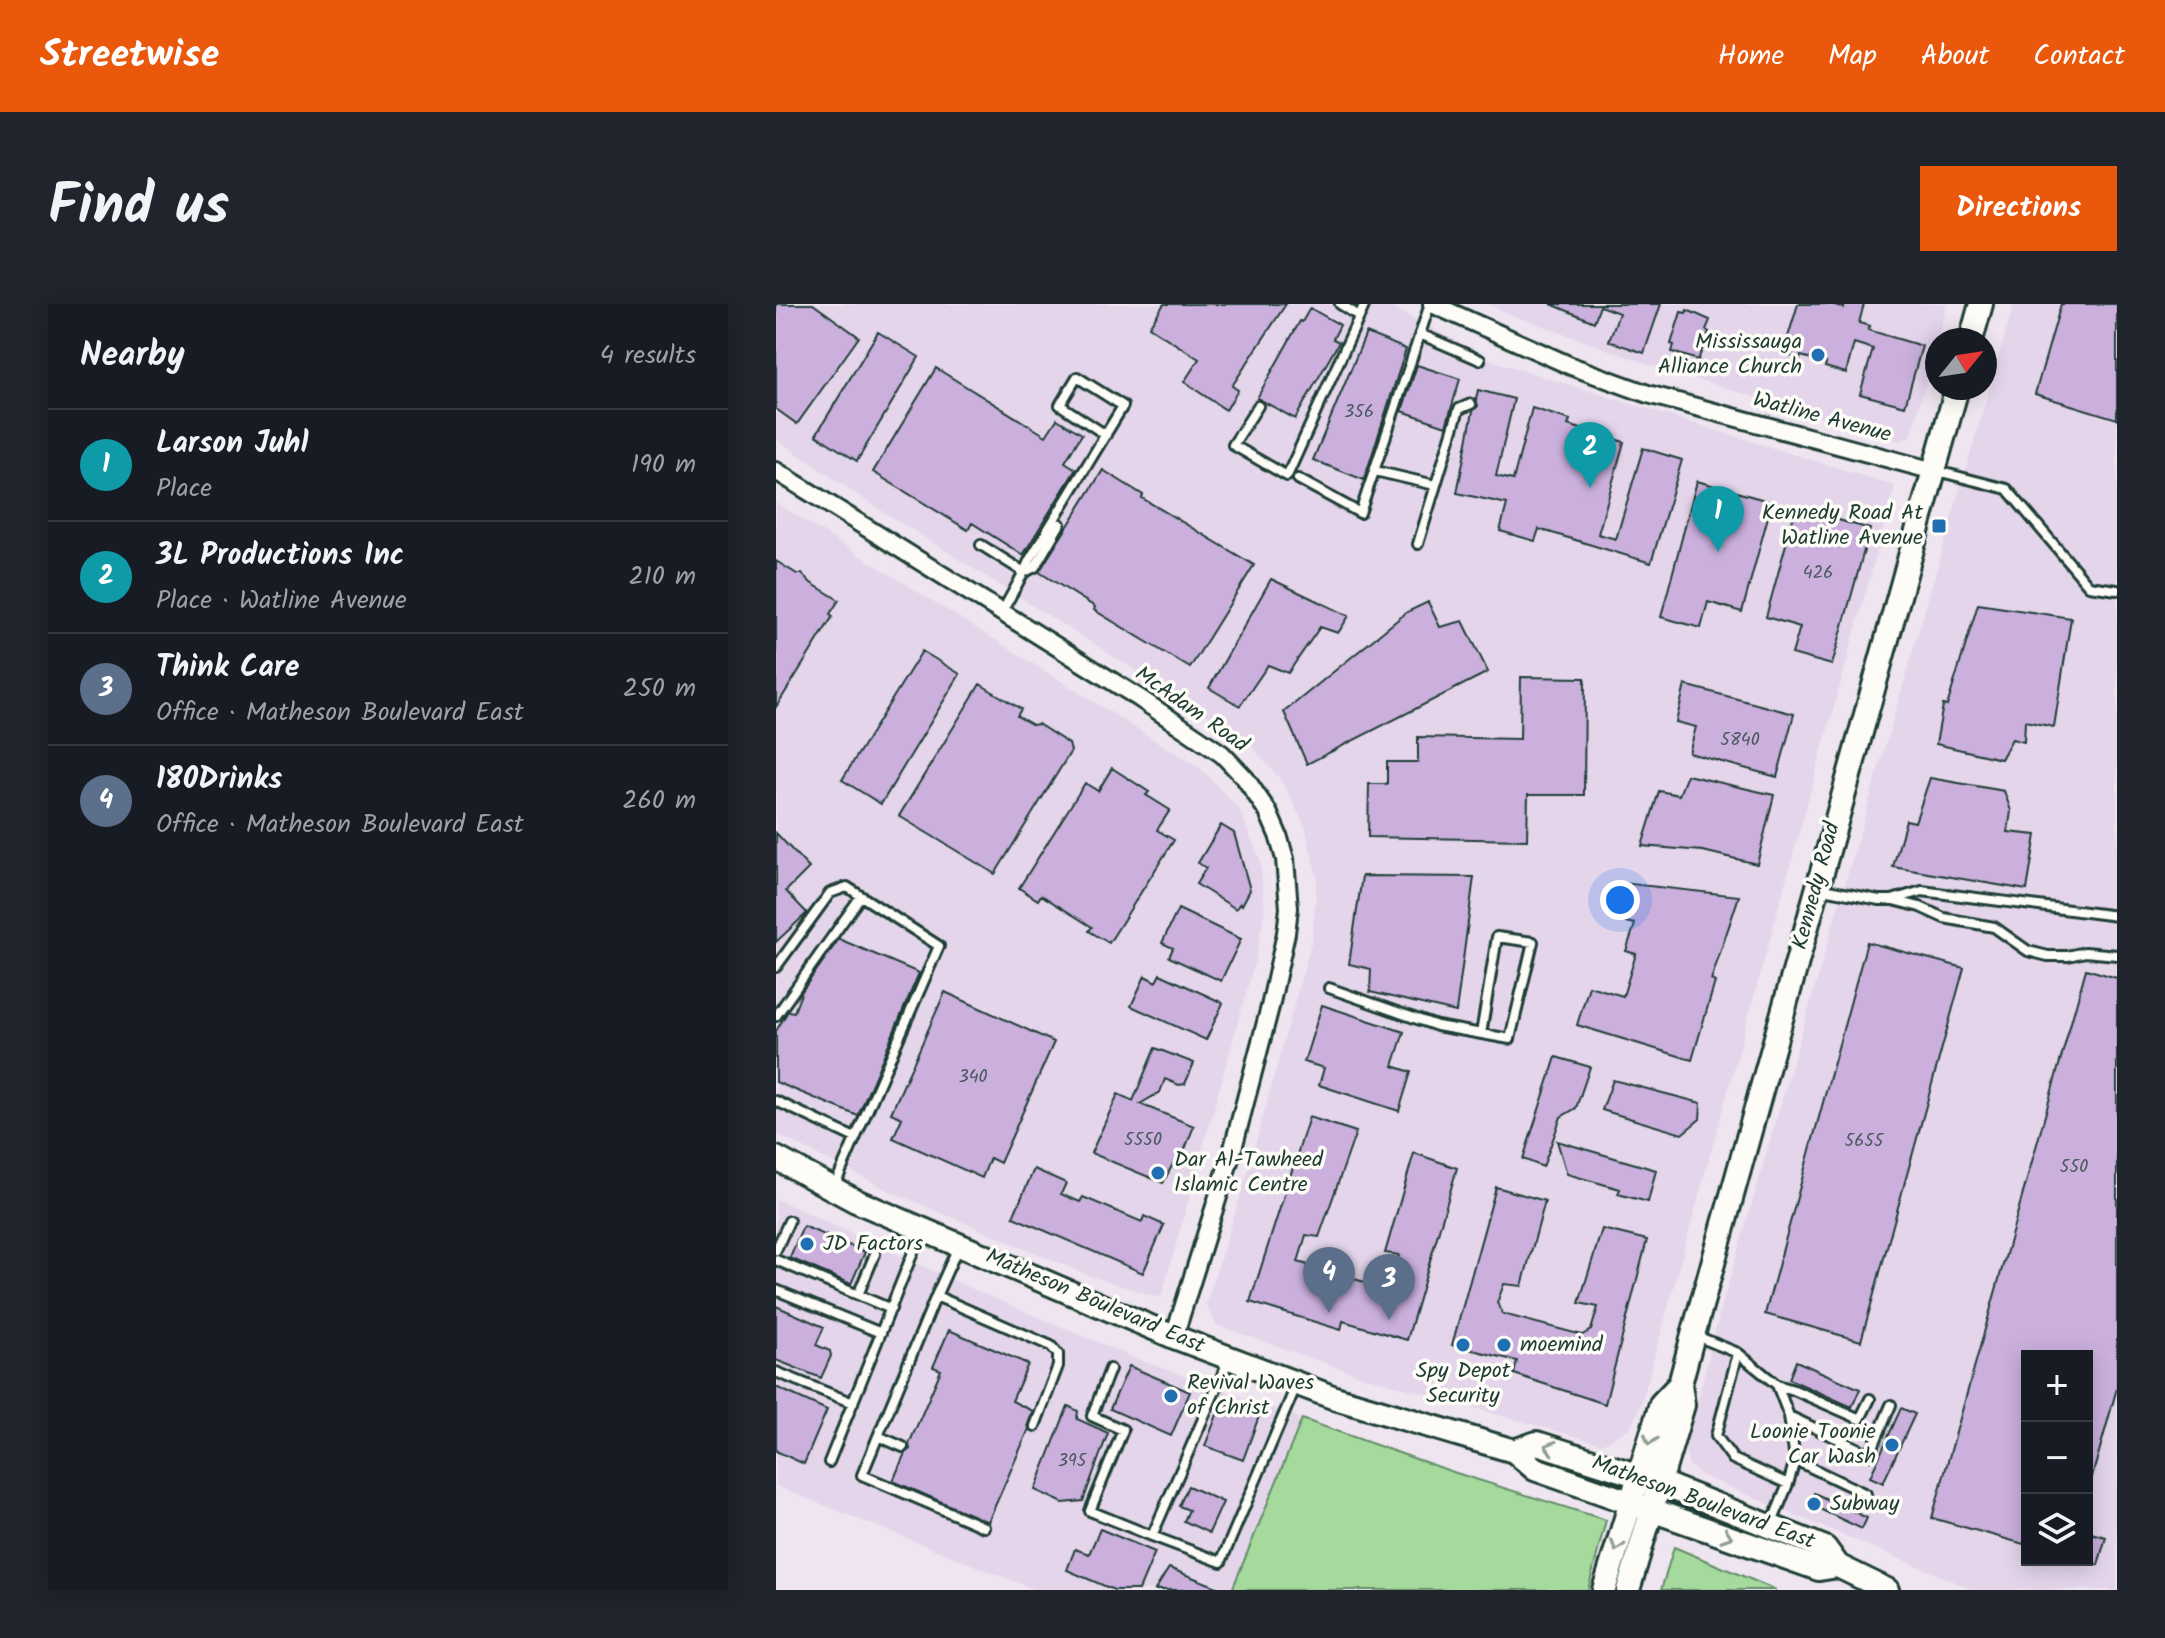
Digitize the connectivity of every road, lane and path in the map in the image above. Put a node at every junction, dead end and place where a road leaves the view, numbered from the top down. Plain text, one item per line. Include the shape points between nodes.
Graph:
1 (1340, 304) edge
2 (1365, 304) edge
3 (1431, 304) edge
4 (1981, 304) edge
5 (1359, 316) junction
6 (1974, 328) edge
7 (1420, 334) junction
8 (1480, 360) dead end
9 (1954, 400) edge
10 (1471, 404) dead end
11 (1258, 406) dead end
12 (1106, 435) junction
13 (776, 471) edge
14 (1375, 471) junction
15 (1934, 471) junction
16 (1298, 479) dead end
17 (1435, 485) junction
18 (1060, 524) dead end
19 (1418, 544) dead end
20 (981, 545) dead end
21 (1024, 572) junction
22 (2117, 590) edge
23 (1002, 612) junction
24 (1816, 888) junction
25 (861, 896) junction
26 (1892, 900) junction
27 (2117, 916) edge
28 (2117, 955) edge
29 (776, 967) edge
30 (1329, 988) dead end
31 (776, 1016) edge
32 (1481, 1034) junction
33 (776, 1101) edge
34 (855, 1138) junction
35 (776, 1158) edge
36 (833, 1189) junction
37 (789, 1221) dead end
38 (923, 1229) junction
39 (959, 1245) junction
40 (776, 1250) edge
41 (875, 1254) dead end
42 (776, 1260) edge
43 (776, 1290) edge
44 (858, 1295) junction
45 (936, 1296) junction
46 (891, 1309) junction
47 (881, 1333) junction
48 (1693, 1335) junction
49 (1174, 1337) junction
50 (1738, 1353) junction
51 (1230, 1358) junction
52 (1110, 1369) dead end
53 (776, 1372) edge
54 (1297, 1384) junction
55 (1680, 1384) junction
56 (1777, 1385) junction
57 (1870, 1399) dead end
58 (853, 1403) junction
59 (1891, 1405) dead end
60 (1789, 1416) junction
61 (1035, 1426) dead end
62 (878, 1436) junction
63 (903, 1447) dead end
64 (1514, 1451) junction
65 (1795, 1460) junction
66 (829, 1462) dead end
67 (1639, 1476) junction
68 (1661, 1483) junction
69 (1788, 1484) junction
70 (1866, 1494) dead end
71 (1631, 1502) junction
72 (1653, 1510) junction
73 (984, 1527) dead end
74 (1770, 1527) junction
75 (1152, 1536) junction
76 (1838, 1566) junction
77 (1604, 1590) edge
78 (1628, 1590) edge
79 (1887, 1590) edge

1 - 5 lane
2 - 5 lane
3 - 7 lane
3 - 15 street, Watline Avenue via 1648,394
4 - 6 street
5 - 11 lane via 1287,476 1233,445
7 - 8 lane
7 - 14 lane
9 - 15 street, Kennedy Road
10 - 17 lane via 1459,409
12 - 12 lane via 1123,406 1077,377 1060,405
12 - 21 lane
13 - 23 street, McAdam Road
14 - 16 lane via 1360,513
14 - 17 lane
15 - 22 lane via 2007,489 2089,586
15 - 24 street, Kennedy Road
17 - 19 lane
18 - 21 lane via 1035,567
20 - 21 lane
21 - 23 lane
23 - 49 street, McAdam Road via 1222,754 1260,799 1285,859 1288,921 1270,1007 1232,1152
24 - 26 lane
24 - 48 street, Kennedy Road
25 - 29 lane via 847,887 830,893
25 - 31 lane
25 - 34 lane via 939,946
26 - 27 lane via 1922,891
26 - 28 lane via 1944,918 1994,927 2028,951 2048,956
30 - 32 lane via 1437,1026
32 - 32 lane via 1510,1039 1533,942 1497,937
33 - 34 lane
34 - 36 lane
35 - 36 street, Matheson Boulevard East
36 - 38 street, Matheson Boulevard East
37 - 40 lane
38 - 39 street, Matheson Boulevard East
38 - 46 lane
39 - 45 lane
39 - 49 street, Matheson Boulevard East
41 - 44 lane
42 - 44 lane
43 - 47 lane
44 - 46 lane
45 - 61 lane via 1051,1346 1058,1354
45 - 62 lane
46 - 47 lane
47 - 58 lane
48 - 50 lane
48 - 55 street, Kennedy Road
49 - 51 street, Matheson Boulevard East
50 - 56 lane
50 - 69 lane via 1716,1436 1733,1459
51 - 54 street, Matheson Boulevard East
51 - 75 lane
52 - 75 lane via 1092,1416 1123,1430 1090,1511
53 - 58 lane
54 - 64 street, Matheson Boulevard East
54 - 75 lane via 1221,1562
55 -> 67 street, Kennedy Road via 1661,1404
55 - 68 street, Kennedy Road via 1683,1405
56 - 57 lane via 1860,1419
56 - 60 lane
58 - 66 lane
59 - 60 lane via 1870,1454
60 - 65 lane
62 - 63 lane
62 - 73 lane via 862,1475
67 -> 64 street, Matheson Boulevard East via 1537,1443
64 - 71 street, Matheson Boulevard East via 1535,1469
65 - 69 lane
65 - 70 lane
67 - 68 street, Matheson Boulevard East
67 - 71 street, Kennedy Road
68 - 72 street, Kennedy Road
68 - 74 street, Matheson Boulevard East
69 - 74 lane
71 - 72 street, Matheson Boulevard East
71 -> 77 street, Kennedy Road
72 -> 76 street, Matheson Boulevard East via 1819,1569
72 - 78 street, Kennedy Road
74 - 76 street, Matheson Boulevard East via 1825,1548
76 - 79 street, Matheson Boulevard East

